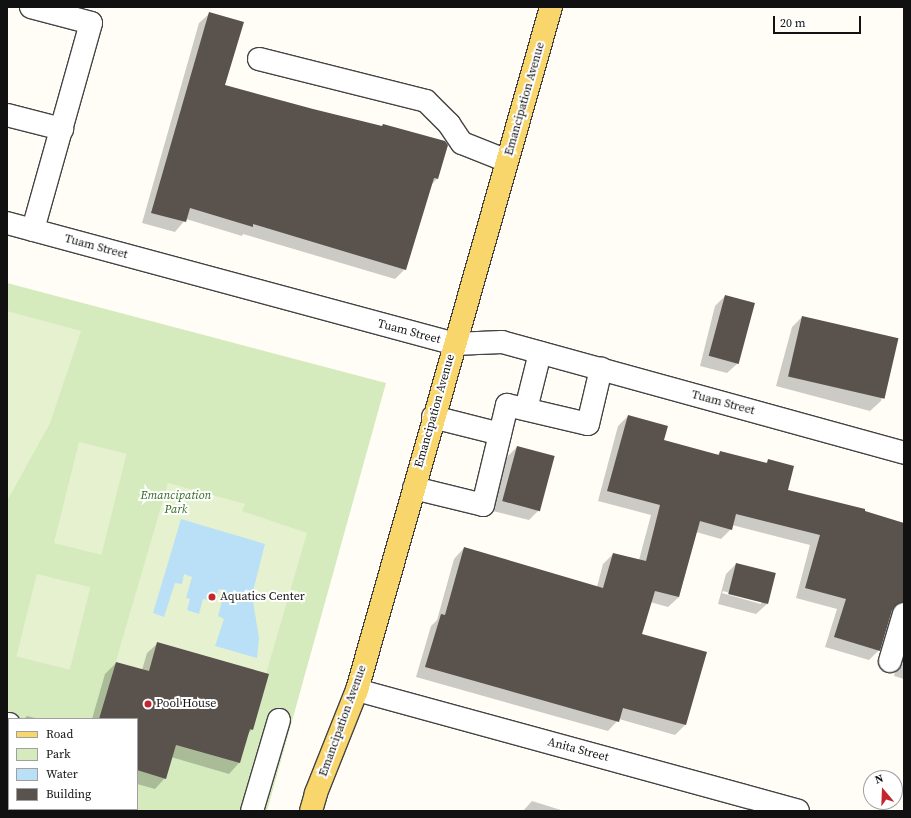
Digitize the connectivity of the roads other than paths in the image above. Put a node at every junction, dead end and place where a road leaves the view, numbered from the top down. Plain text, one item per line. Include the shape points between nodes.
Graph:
1 (31, 7) edge
2 (551, 7) edge
3 (259, 59) dead end
4 (7, 115) edge
5 (62, 129) junction
6 (507, 161) junction
7 (7, 223) edge
8 (33, 230) junction
9 (454, 344) junction
10 (540, 353) junction
11 (600, 369) junction
12 (526, 409) junction
13 (433, 417) junction
14 (500, 434) junction
15 (904, 453) edge
16 (414, 488) junction
17 (904, 614) edge
18 (890, 661) dead end
19 (357, 690) junction
20 (278, 720) dead end
21 (252, 811) edge
22 (311, 811) edge
23 (798, 811) edge

1 - 5 street via 91,23
2 - 6 main road, Emancipation Avenue
3 - 6 street via 426,101 449,124 462,143
4 - 5 street
5 - 8 street
6 - 9 main road, Emancipation Avenue
7 - 8 street, Tuam Street
8 - 9 street, Tuam Street
9 - 10 street, Tuam Street via 502,342
9 - 13 main road, Emancipation Avenue
10 - 11 street, Tuam Street
10 - 12 street
11 - 12 street via 588,424
11 - 15 street, Tuam Street
12 - 14 street via 507,405
13 - 14 street
13 - 16 main road, Emancipation Avenue
14 - 16 street via 483,505
16 - 19 main road, Emancipation Avenue
17 - 18 street
19 - 22 main road, Emancipation Avenue
19 - 23 street, Anita Street
20 - 21 street

